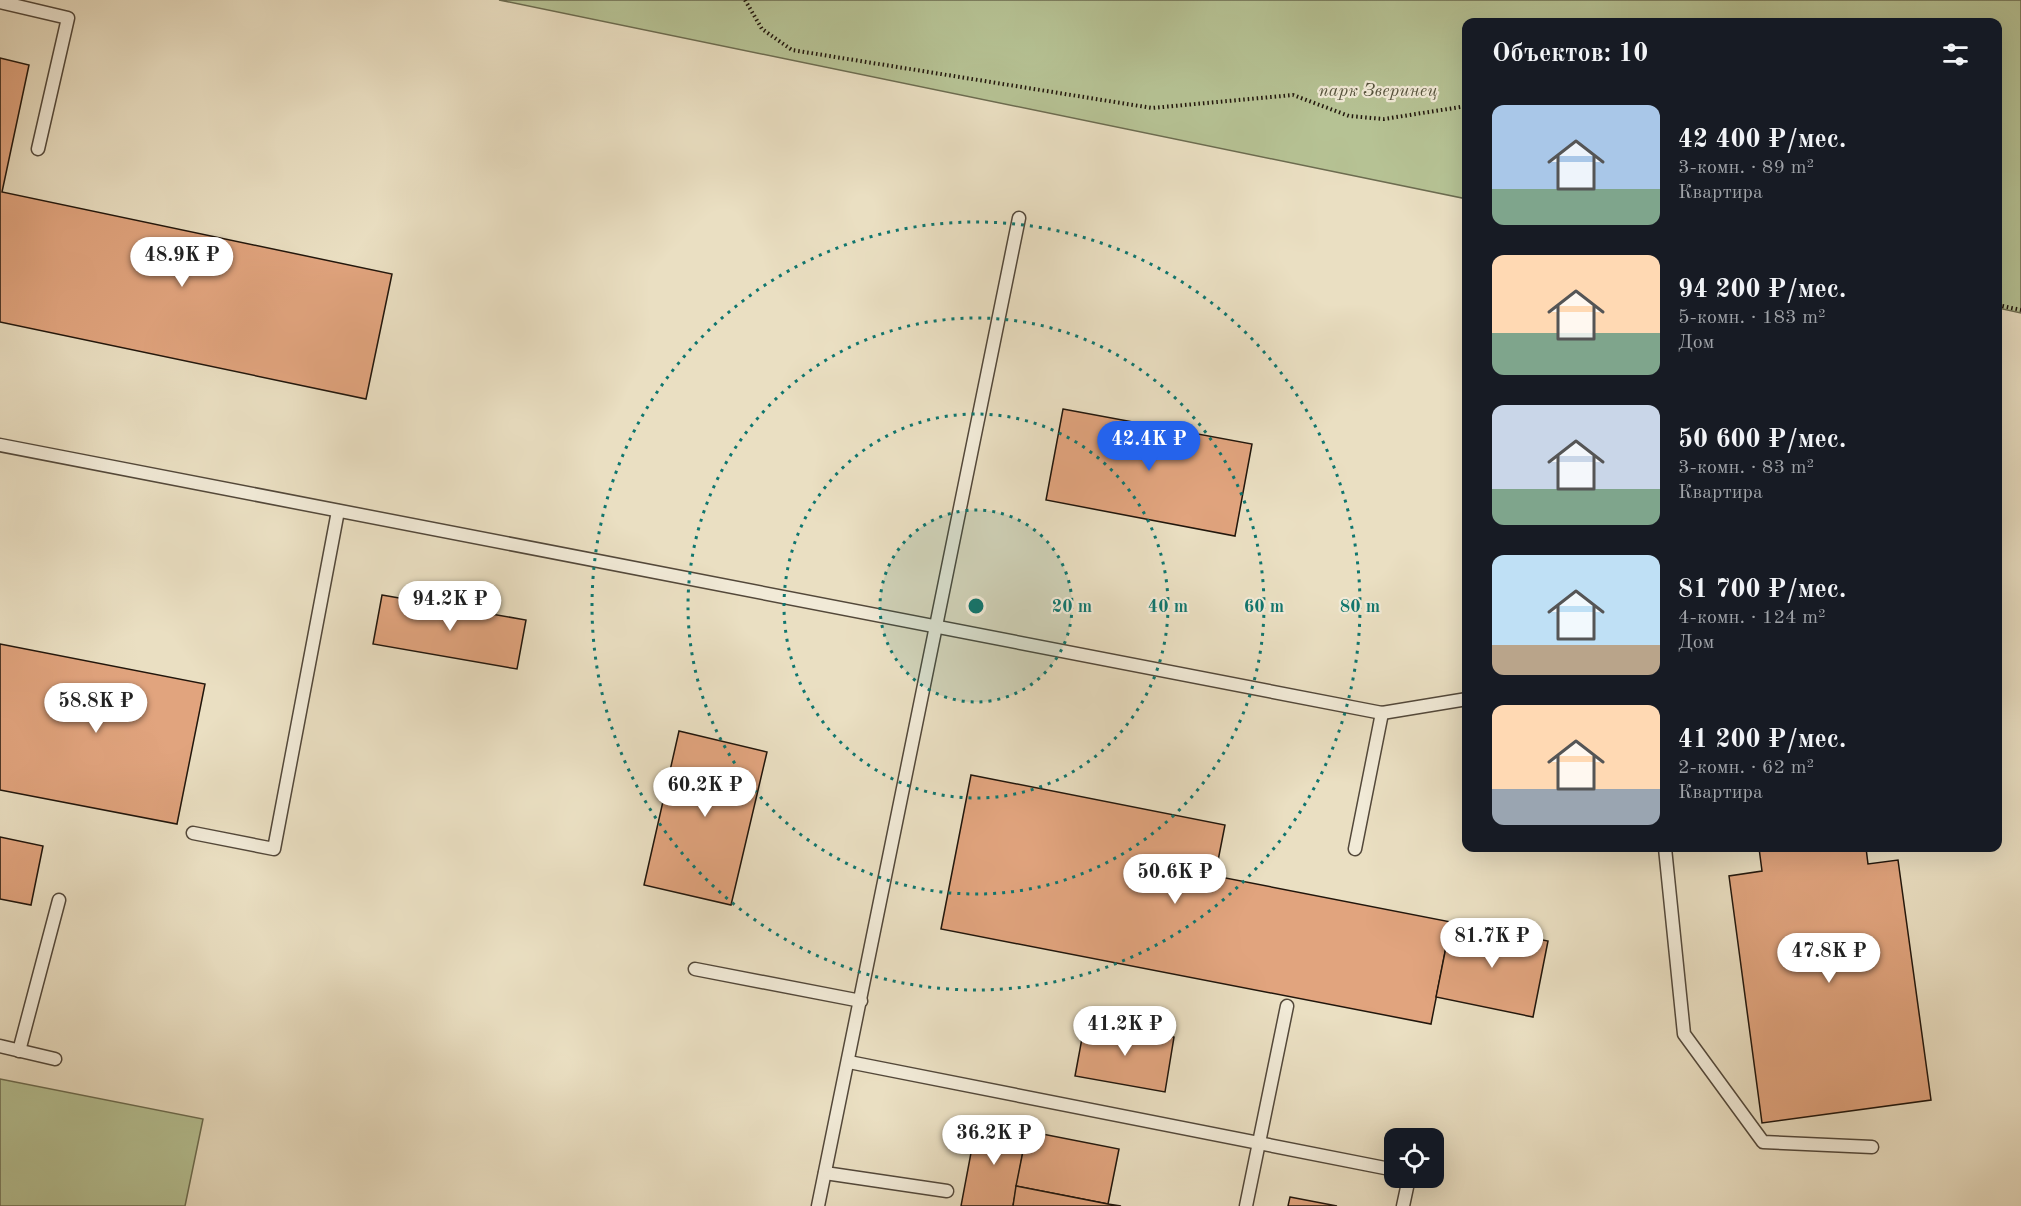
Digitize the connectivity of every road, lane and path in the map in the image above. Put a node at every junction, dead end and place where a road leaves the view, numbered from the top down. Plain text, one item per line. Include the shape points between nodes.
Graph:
1 (745, 0) edge
2 (0, 2) edge
3 (1462, 107) edge
4 (38, 149) dead end
5 (1019, 218) dead end
6 (2002, 306) edge
7 (2021, 310) edge
8 (0, 445) edge
9 (338, 511) junction
10 (937, 628) junction
11 (1462, 700) edge
12 (1382, 713) junction
13 (193, 833) dead end
14 (1355, 849) dead end
15 (1665, 852) edge
16 (59, 900) dead end
17 (695, 969) dead end
18 (861, 1001) junction
19 (1287, 1006) dead end
20 (0, 1046) edge
21 (19, 1051) junction
22 (56, 1059) dead end
23 (849, 1062) junction
24 (1258, 1143) junction
25 (1872, 1147) dead end
26 (1384, 1168) edge
27 (825, 1173) junction
28 (1407, 1188) edge
29 (946, 1191) dead end
30 (818, 1206) edge
31 (1246, 1206) edge
32 (1403, 1206) edge

1 - 3 path via 762,29 792,50 1152,108 1293,95 1349,116 1384,119
2 - 4 lane via 68,18
5 - 10 lane
6 - 7 path
8 - 9 lane
9 - 10 lane
9 - 13 lane via 274,849
10 - 12 lane
10 - 18 lane
11 - 12 lane
12 - 14 lane
15 - 25 lane via 1684,1034 1763,1142
16 - 21 lane
17 - 18 lane
18 - 23 lane
19 - 24 lane
20 - 21 lane
21 - 22 lane
23 - 24 lane
23 - 27 lane
24 - 26 lane
24 - 31 lane
27 - 29 lane
27 - 30 lane
28 - 32 lane

